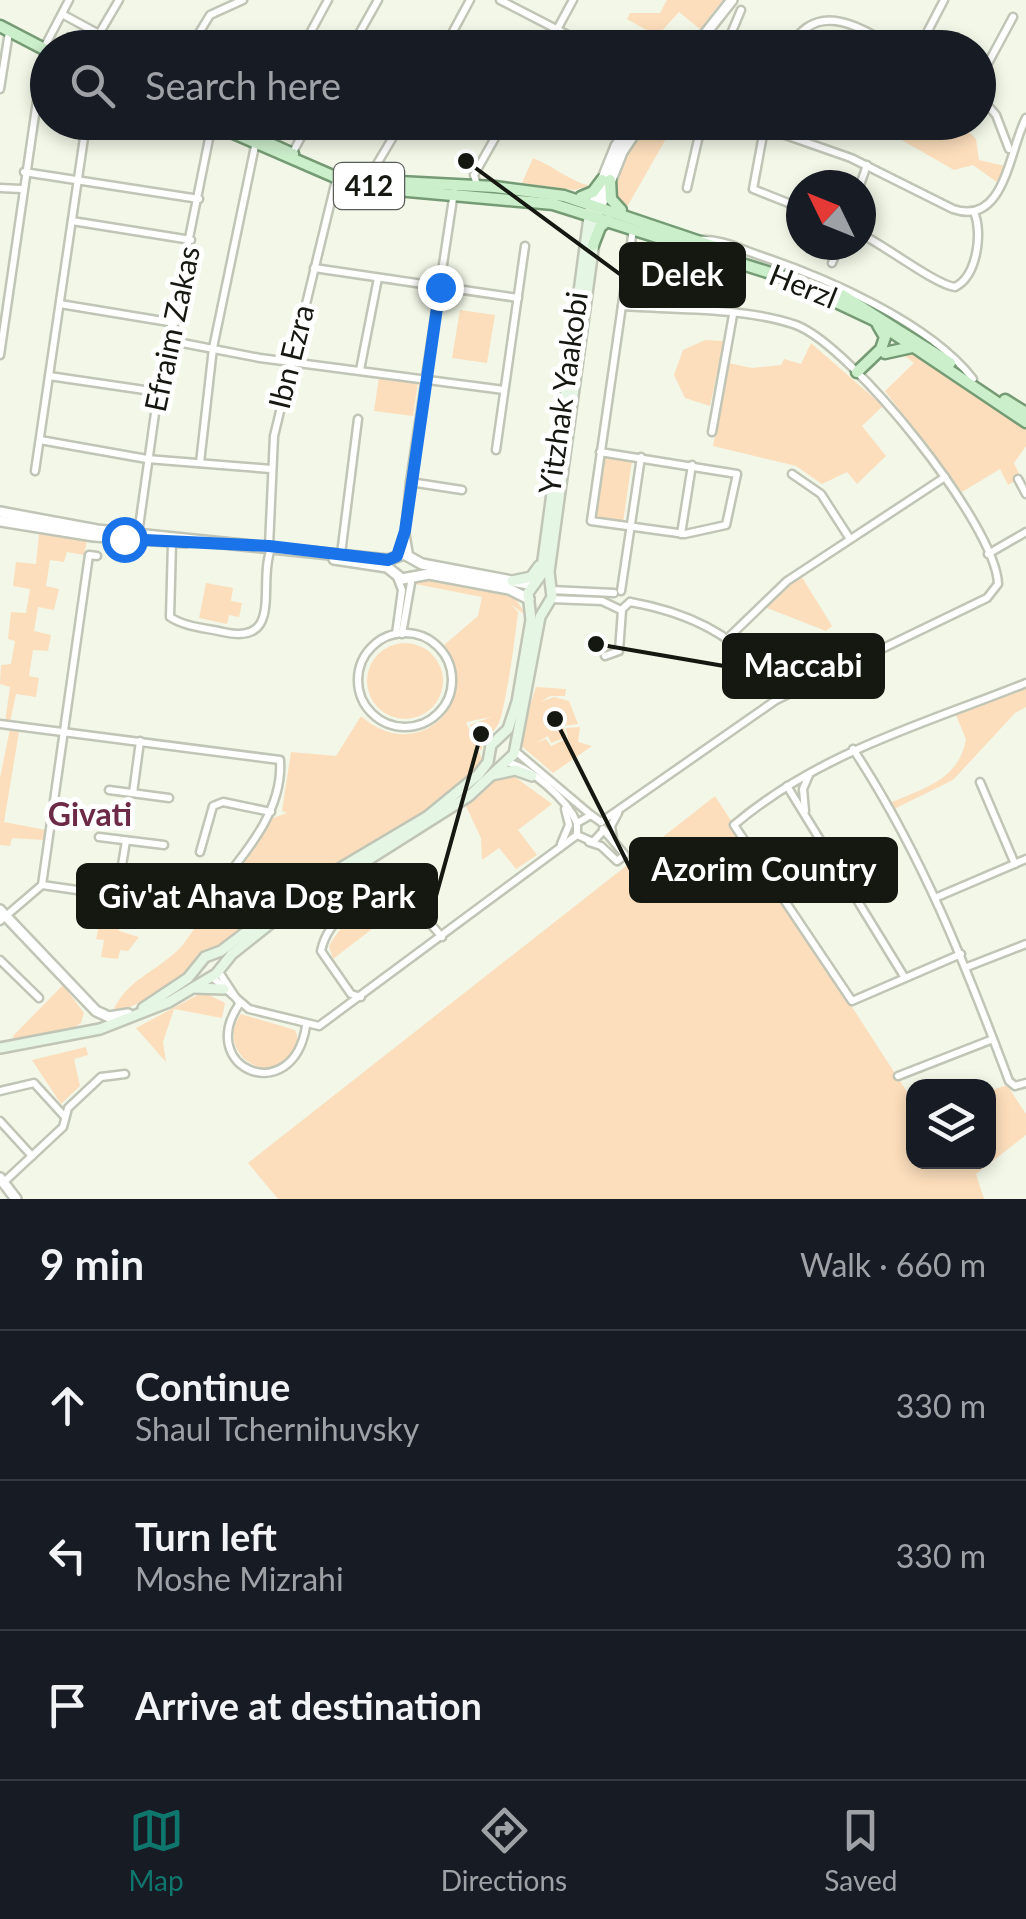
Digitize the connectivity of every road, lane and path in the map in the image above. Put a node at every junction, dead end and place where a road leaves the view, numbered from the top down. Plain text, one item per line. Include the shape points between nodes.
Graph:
1 (69, 0) edge
2 (119, 0) edge
3 (242, 0) edge
4 (328, 0) edge
5 (378, 0) edge
6 (470, 0) edge
7 (500, 0) edge
8 (573, 0) edge
9 (732, 0) edge
10 (944, 0) edge
11 (740, 5) edge
12 (62, 14) junction
13 (1013, 16) dead end
14 (5, 29) edge
15 (557, 29) joint
16 (55, 30) edge
17 (92, 30) edge
18 (101, 30) edge
19 (201, 30) edge
20 (312, 30) edge
21 (361, 30) edge
22 (454, 30) edge
23 (708, 30) edge
24 (718, 30) edge
25 (731, 30) edge
26 (799, 30) edge
27 (863, 30) edge
28 (928, 30) edge
29 (30, 42) edge
30 (996, 48) edge
31 (0, 89) edge
32 (1026, 118) edge
33 (996, 120) edge
34 (1019, 132) junction
35 (1006, 135) junction
36 (30, 139) edge
37 (84, 140) edge
38 (211, 140) edge
39 (255, 140) joint
40 (299, 140) edge
41 (391, 140) edge
42 (494, 140) edge
43 (624, 140) edge
44 (631, 140) edge
45 (698, 140) edge
46 (762, 140) edge
47 (804, 140) edge
48 (1010, 152) junction
49 (290, 156) junction
50 (867, 165) junction
51 (865, 170) edge
52 (24, 172) junction
53 (337, 175) junction
54 (78, 179) junction
55 (368, 179) junction
56 (606, 180) junction
57 (478, 186) junction
58 (0, 188) edge
59 (687, 188) dead end
60 (21, 189) junction
61 (454, 190) junction
62 (574, 198) junction
63 (199, 199) junction
64 (786, 202) edge
65 (598, 212) junction
66 (974, 212) junction
67 (626, 214) junction
68 (72, 221) junction
69 (633, 228) junction
70 (191, 240) junction
71 (694, 240) junction
72 (876, 243) edge
73 (593, 245) joint
74 (525, 246) dead end
75 (833, 260) edge
76 (832, 263) dead end
77 (314, 268) junction
78 (378, 278) junction
79 (440, 287) junction
80 (518, 298) junction
81 (60, 304) junction
82 (622, 306) junction
83 (732, 315) junction
84 (874, 320) junction
85 (176, 323) junction
86 (896, 331) junction
87 (172, 341) junction
88 (913, 346) junction
89 (214, 348) junction
90 (885, 354) junction
91 (0, 356) edge
92 (290, 362) junction
93 (360, 370) junction
94 (858, 373) junction
95 (49, 376) junction
96 (426, 378) junction
97 (973, 379) junction
98 (504, 390) junction
99 (158, 392) junction
100 (1026, 413) edge
101 (358, 418) dead end
102 (1026, 422) edge
103 (712, 432) dead end
104 (40, 440) junction
105 (496, 450) dead end
106 (600, 452) junction
107 (641, 457) junction
108 (147, 459) junction
109 (200, 463) junction
110 (692, 465) junction
111 (270, 470) junction
112 (35, 471) dead end
113 (792, 474) dead end
114 (945, 477) junction
115 (1018, 480) dead end
116 (410, 482) junction
117 (462, 490) dead end
118 (1026, 494) edge
119 (0, 512) edge
120 (0, 521) edge
121 (630, 529) junction
122 (405, 531) junction
123 (1026, 532) edge
124 (138, 534) junction
125 (681, 534) junction
126 (850, 538) junction
127 (199, 542) junction
128 (172, 544) junction
129 (271, 548) junction
130 (341, 554) junction
131 (543, 554) junction
132 (988, 554) junction
133 (96, 556) dead end
134 (396, 557) junction
135 (412, 558) junction
136 (394, 573) junction
137 (413, 576) junction
138 (512, 581) junction
139 (534, 584) junction
140 (617, 592) junction
141 (550, 595) junction
142 (530, 600) junction
143 (630, 602) junction
144 (612, 606) junction
145 (622, 610) junction
146 (399, 634) junction
147 (728, 638) junction
148 (605, 656) dead end
149 (1026, 683) edge
150 (780, 697) junction
151 (0, 724) edge
152 (66, 730) junction
153 (496, 740) junction
154 (140, 741) junction
155 (514, 748) junction
156 (853, 749) junction
157 (490, 752) junction
158 (505, 762) junction
159 (811, 772) junction
160 (532, 776) junction
161 (980, 782) dead end
162 (482, 783) junction
163 (787, 786) junction
164 (109, 790) dead end
165 (133, 793) junction
166 (169, 798) dead end
167 (560, 799) junction
168 (629, 802) junction
169 (272, 812) junction
170 (805, 812) junction
171 (591, 815) junction
172 (576, 823) junction
173 (602, 825) junction
174 (577, 835) junction
175 (99, 837) dead end
176 (126, 841) junction
177 (589, 842) junction
178 (615, 845) junction
179 (164, 846) dead end
180 (200, 852) dead end
181 (554, 853) junction
182 (1026, 859) edge
183 (1014, 864) junction
184 (42, 885) junction
185 (117, 895) junction
186 (935, 898) junction
187 (2, 915) edge
188 (442, 937) junction
189 (1026, 944) edge
190 (961, 954) junction
191 (209, 956) junction
192 (0, 960) edge
193 (200, 963) junction
194 (968, 967) junction
195 (215, 973) junction
196 (905, 978) junction
197 (224, 989) junction
198 (185, 991) junction
199 (351, 994) junction
200 (363, 997) junction
201 (40, 998) dead end
202 (239, 1003) junction
203 (91, 1005) junction
204 (350, 1007) junction
205 (130, 1013) junction
206 (114, 1024) junction
207 (306, 1026) junction
208 (77, 1034) junction
209 (994, 1039) junction
210 (0, 1048) edge
211 (126, 1074) dead end
212 (898, 1076) dead end
213 (1026, 1083) edge
214 (0, 1091) edge
215 (66, 1118) junction
216 (0, 1122) edge
217 (32, 1156) junction
218 (2, 1180) edge
219 (16, 1199) edge

1 - 12 street
2 - 18 street
3 - 19 street via 210,15
4 - 20 street
5 - 21 street
6 - 22 street
7 - 15 street
8 - 15 street
9 - 23 street
10 - 28 street
11 - 24 street
11 - 25 street
12 - 16 street
12 - 17 street
13 - 30 street
14 - 29 main road
14 - 31 street
26 - 27 street via 818,14
32 - 34 street
33 - 35 street
34 - 35 street
34 - 48 street
35 - 48 street
36 - 52 street
37 - 54 street
38 - 63 street, Efraim Zakas
39 - 49 main road, Herzl / 412
39 - 89 street
40 - 49 street
41 - 55 street
42 - 57 street via 476,172
43 - 56 street
44 - 56 street
45 - 59 street
46 - 64 street via 754,190
47 - 50 street
48 - 66 street via 998,194
49 - 53 main road, Herzl / 412
50 - 51 street
50 - 66 street via 953,209
52 - 54 street
52 - 60 street
53 - 55 main road, Herzl / 412
53 - 61 main road, Herzl / 412 via 377,188
53 - 77 street, Ibn Ezra
54 - 63 street
54 - 68 street
55 - 61 main road, Herzl / 412
56 - 62 main road via 592,194
56 - 65 street
56 - 67 main road via 610,199
57 - 61 main road, Herzl / 412
57 - 62 main road, Herzl / 412
58 - 60 street
60 - 91 street
61 - 65 main road, Herzl / 412
61 - 79 street
62 - 65 main road, Herzl / 412
63 - 70 street, Efraim Zakas
65 - 67 main road, Herzl / 412
65 - 69 main road, Herzl / 412
65 - 73 main road
65 - 131 main road, Yitzhak Yaakobi
66 - 72 street via 979,229 968,274 958,286 949,287
67 - 71 main road, Herzl / 412
68 - 70 street
68 - 81 street
69 - 82 street
69 - 84 main road, Herzl / 412 via 796,282
70 - 85 street, Efraim Zakas
71 - 86 main road, Herzl / 412 via 822,285
71 - 97 street via 732,245 828,278 886,312
73 - 141 main road, Yitzhak Yaakobi
74 - 80 street
75 - 76 street
77 - 78 street
77 - 92 street, Ibn Ezra
78 - 79 street
78 - 93 street
79 - 80 street
79 - 96 street
80 - 98 street
81 - 85 street
81 - 95 street
82 - 83 street
82 - 106 street
83 - 94 street via 801,328
83 - 103 street
84 - 86 main road, Herzl / 412
84 - 94 main road via 884,343
85 - 87 street, Efraim Zakas
86 - 88 main road, Herzl / 412
86 - 90 main road
86 - 97 main road, Herzl / 412
87 - 89 street
87 - 99 street, Efraim Zakas
88 - 90 main road
88 - 102 main road, Herzl / 412
89 - 92 street
89 - 109 street
90 - 94 main road
92 - 93 street
92 - 111 street, Ibn Ezra
93 - 96 street
94 - 114 street
95 - 99 street
95 - 104 street
96 - 98 street
96 - 116 street
97 - 100 main road, Herzl / 412
98 - 105 street
99 - 108 street, Efraim Zakas
101 - 130 street
104 - 108 street
104 - 112 street
106 - 107 street
106 - 121 street via 590,521
107 - 110 street
107 - 121 street
108 - 109 street
108 - 124 street, Efraim Zakas
109 - 111 street
110 - 125 street
110 - 125 street via 736,474 726,526
111 - 129 street, Ibn Ezra
113 - 126 street via 821,494
114 - 126 street
114 - 132 street
115 - 118 street
116 - 117 street
116 - 122 street
119 - 124 street
120 - 128 street
121 - 125 street
121 - 140 street
122 - 134 street
122 - 135 street
123 - 132 street
124 - 127 street
126 - 147 street via 765,598
127 - 128 street
127 - 129 street
128 - 129 street, Ibn Ezra via 170,617 240,636 263,621
129 - 130 street
129 - 136 street
130 - 134 street
131 - 138 main road via 533,576
131 - 139 main road, Yitzhak Yaakobi
132 - 150 street via 997,590
133 - 152 street via 90,555
134 - 135 street
134 - 136 street
135 - 137 street
135 - 138 street
136 - 137 street
136 - 146 street via 402,590
137 - 142 street via 502,588
137 - 146 street
138 - 139 street
139 - 141 main road
139 - 142 main road, Yitzhak Yaakobi
140 - 141 street
140 - 143 street
140 - 144 street
141 - 142 main road
141 - 144 street
141 - 155 main road, Yitzhak Yaakobi
142 - 153 main road, Yitzhak Yaakobi via 518,702
143 - 145 street
143 - 147 street via 674,611
144 - 145 street
145 - 148 street via 619,651
146 - 146 street via 379,641 364,658 359,691 380,720 415,726 444,706 451,671 432,642
147 - 150 street
149 - 156 street
150 - 168 street
151 - 152 street
152 - 154 street
152 - 184 street
153 - 155 main road
153 - 157 main road, Yitzhak Yaakobi
154 - 165 street
154 - 169 street via 280,760 282,780
155 - 158 main road, Yitzhak Yaakobi
155 - 171 street
156 - 159 street
156 - 186 street
157 - 158 main road
157 - 191 main road, Yitzhak Yaakobi via 484,768 447,803
158 - 160 street
158 - 162 main road, Yitzhak Yaakobi
159 - 163 street
159 - 170 street via 803,789
160 - 162 main road via 510,770
160 - 167 street
161 - 183 street
162 - 195 main road, Yitzhak Yaakobi via 430,824 282,915
163 - 170 street
163 - 196 street via 734,825 852,1001
164 - 165 street
165 - 166 street
167 - 172 street
167 - 181 street via 569,825
168 - 173 street
168 - 178 street via 611,826
169 - 180 street via 213,806
169 - 185 street via 202,908
170 - 196 street
171 - 172 street
171 - 173 street
172 - 174 street
173 - 177 street via 600,837
173 - 178 street
174 - 177 street
174 - 181 street
175 - 176 street
176 - 179 street
176 - 185 street
177 - 178 street via 617,861 625,855
181 - 188 street
182 - 183 street
183 - 186 street
184 - 185 street
184 - 187 street
186 - 190 street
187 - 203 street
188 - 199 street via 402,891 354,906 321,946
188 - 200 street
189 - 194 street
190 - 194 street
190 - 196 street
191 - 193 main road, Yitzhak Yaakobi
191 - 195 main road
192 - 201 street
193 - 195 main road via 201,973
193 - 205 main road, Yitzhak Yaakobi via 176,988
194 - 209 street
195 - 197 street
195 - 198 main road, Yitzhak Yaakobi
195 - 202 street
197 - 198 main road via 203,985
197 - 202 street
198 - 206 main road, Yitzhak Yaakobi
199 - 200 street
199 - 204 street
200 - 204 street
202 - 207 street
202 - 207 street via 230,1018 228,1048 254,1073 291,1062
203 - 205 street via 109,1016
203 - 208 street via 92,1021
204 - 207 street via 319,1026
205 - 206 main road, Yitzhak Yaakobi
206 - 208 main road
208 - 210 main road
209 - 212 street
209 - 213 street via 1013,1085
211 - 215 street via 104,1075
214 - 215 street via 34,1083
215 - 217 street
216 - 217 street
217 - 218 street
218 - 219 street

